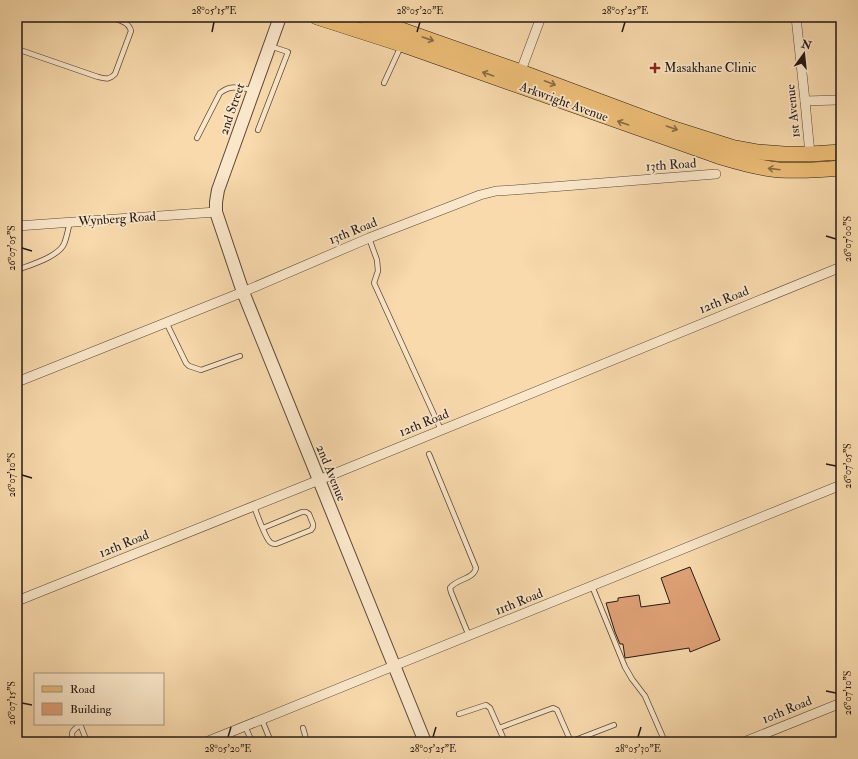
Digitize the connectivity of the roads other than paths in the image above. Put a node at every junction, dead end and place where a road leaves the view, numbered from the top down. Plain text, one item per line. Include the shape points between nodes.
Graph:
1 (111, 17) edge
2 (280, 17) edge
3 (317, 17) edge
4 (365, 17) edge
5 (541, 17) edge
6 (796, 17) edge
7 (401, 44) junction
8 (270, 46) junction
9 (17, 49) edge
10 (519, 78) junction
11 (384, 83) dead end
12 (253, 90) junction
13 (837, 100) dead end
14 (805, 101) junction
15 (258, 130) dead end
16 (197, 138) dead end
17 (841, 152) edge
18 (810, 154) junction
19 (841, 168) edge
20 (716, 174) dead end
21 (216, 212) junction
22 (70, 222) junction
23 (17, 226) edge
24 (369, 238) junction
25 (841, 267) edge
26 (17, 270) edge
27 (243, 292) junction
28 (166, 322) junction
29 (240, 356) dead end
30 (17, 382) edge
31 (441, 430) junction
32 (428, 454) dead end
33 (319, 480) junction
34 (841, 485) edge
35 (253, 506) junction
36 (263, 528) junction
37 (592, 586) junction
38 (17, 601) edge
39 (469, 636) junction
40 (394, 666) junction
41 (841, 703) edge
42 (459, 714) dead end
43 (262, 720) junction
44 (79, 725) edge
45 (80, 725) edge
46 (614, 725) dead end
47 (245, 726) junction
48 (303, 728) dead end
49 (499, 728) junction
50 (74, 742) edge
51 (87, 742) edge
52 (206, 742) edge
53 (252, 742) edge
54 (271, 742) edge
55 (307, 742) edge
56 (425, 742) edge
57 (505, 742) edge
58 (570, 742) edge
59 (665, 742) edge
60 (744, 742) edge

1 - 9 lane via 127,23 131,31 115,74 111,78 98,77
2 - 8 street, 2nd Street
3 - 7 main road, Arkwright Avenue
4 -> 10 main road, Arkwright Avenue
5 - 10 street
6 - 14 street, 1st Avenue
10 -> 7 main road, Arkwright Avenue
7 - 11 lane
8 - 12 street, 2nd Street
8 - 15 lane via 288,52
10 -> 18 main road, Arkwright Avenue via 731,147 758,152
19 -> 10 main road, Arkwright Avenue via 777,170 740,162 689,146
12 - 16 lane via 231,87 220,93
12 - 21 street, 2nd Street via 218,190
13 - 14 street
14 - 18 street, 1st Avenue
17 - 18 main road
20 - 24 street, 13th Road via 496,191
21 - 22 street, Wynberg Road
21 - 27 street, 2nd Avenue
22 - 23 street, Wynberg Road
22 - 26 lane via 64,245 58,252
24 - 27 street, 13th Road
24 - 31 lane via 377,260 378,271 374,283
25 - 31 street, 12th Road
27 - 28 street, 13th Road
27 - 33 street, 2nd Avenue
28 - 29 lane via 189,366 202,370
28 - 30 street, 13th Road
31 - 33 street, 12th Road
32 - 39 lane via 476,568 475,572 452,584 450,588
33 - 35 street, 12th Road
33 - 40 street, 2nd Avenue
34 - 37 street, 11th Road
35 - 36 lane
35 - 38 street, 12th Road
36 - 36 lane via 268,541 276,544 311,530 313,524 309,514 302,512
37 - 39 street, 11th Road
37 - 59 lane via 625,667 645,696
39 - 40 street, 11th Road
40 - 43 street, 11th Road
40 - 56 street, 2nd Avenue
41 - 60 street, 10th Road
42 - 49 lane via 486,704
43 - 47 street, 11th Road
43 - 54 lane
44 - 50 lane via 72,732
45 - 51 lane
46 - 58 lane
47 - 52 street, 11th Road
47 - 53 lane
48 - 55 lane
49 - 57 lane
49 - 58 lane via 553,708 557,710

